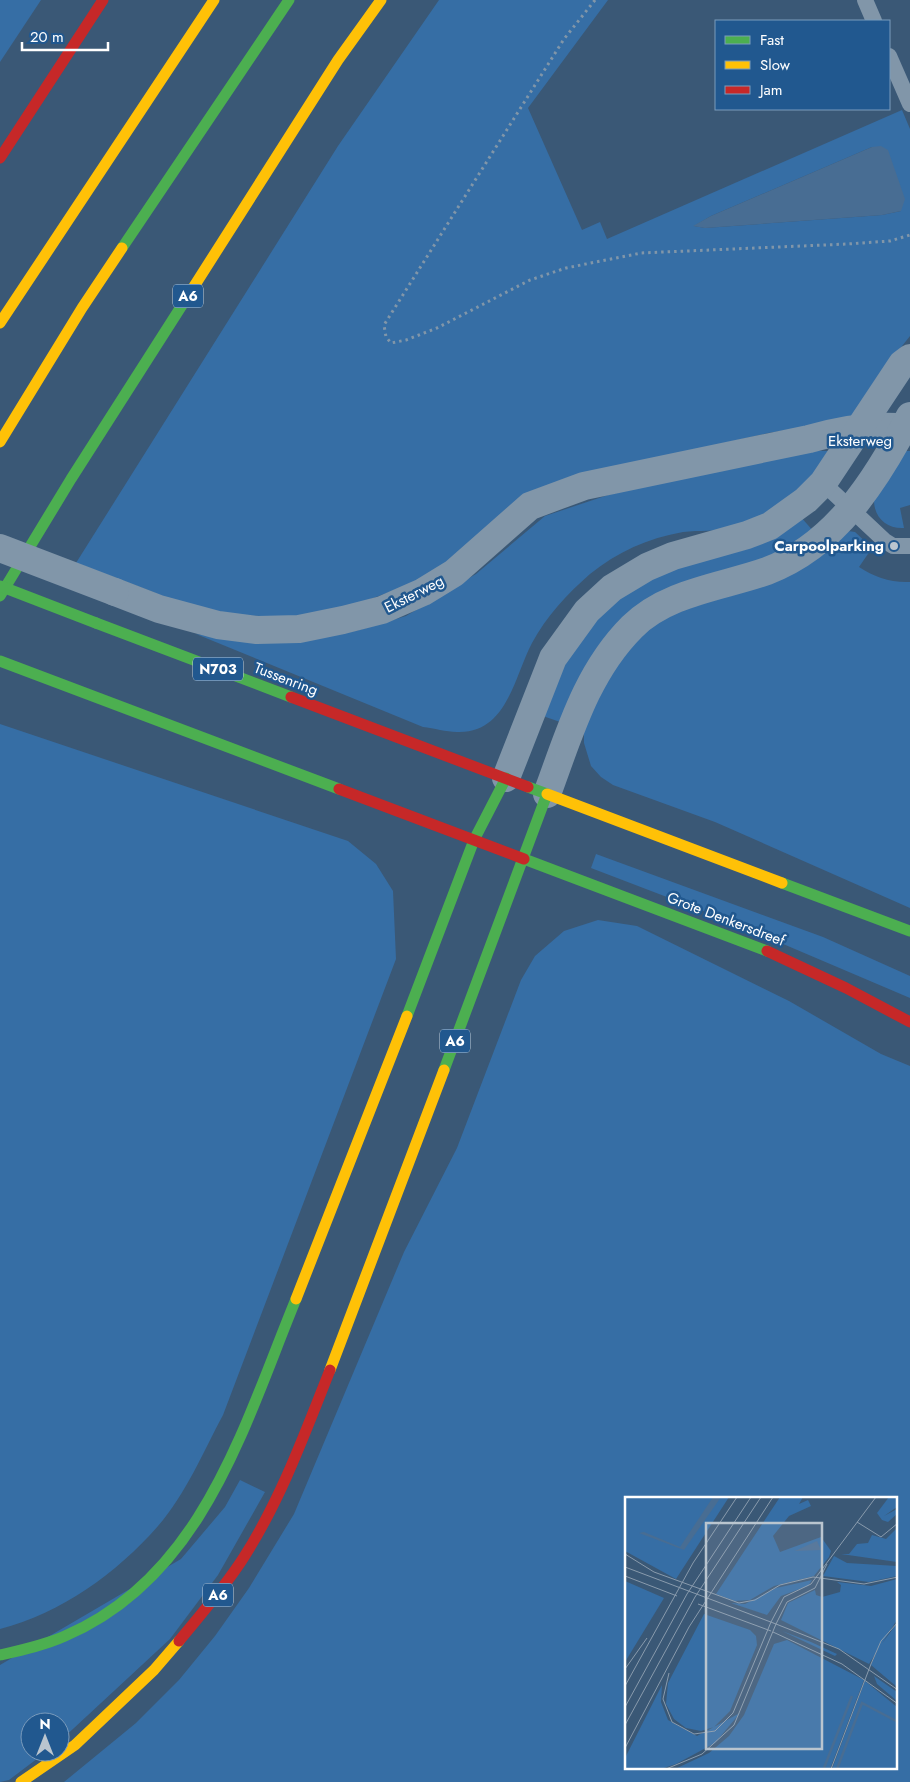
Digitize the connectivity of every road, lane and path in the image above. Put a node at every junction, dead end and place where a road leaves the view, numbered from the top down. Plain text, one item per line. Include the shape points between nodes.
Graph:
1 (104, 0) edge
2 (214, 0) edge
3 (290, 0) edge
4 (381, 0) edge
5 (595, 0) edge
6 (864, 0) edge
7 (874, 20) edge
8 (890, 58) edge
9 (910, 104) edge
10 (0, 158) edge
11 (910, 235) edge
12 (0, 323) edge
13 (910, 358) edge
14 (906, 431) edge
15 (855, 434) junction
16 (0, 442) edge
17 (823, 483) junction
18 (851, 510) junction
19 (910, 546) edge
20 (0, 548) edge
21 (0, 586) edge
22 (0, 596) edge
23 (0, 661) edge
24 (506, 778) junction
25 (547, 794) junction
26 (474, 840) junction
27 (524, 858) junction
28 (910, 931) edge
29 (910, 1022) edge
30 (0, 1655) edge
31 (21, 1782) edge

1 - 10 main road
2 - 12 main road
3 - 16 main road via 82,308
4 - 22 main road, A6 via 311,102
5 - 11 path via 564,39 384,325 391,343 437,328 530,280 576,266 641,253 847,244 890,241
6 - 7 lane
8 - 9 lane
13 - 15 street via 902,364
14 - 15 street, Eksterweg
14 - 18 street
15 - 17 street
15 - 20 street, Eksterweg, bridge via 809,439 584,486 530,506 454,573 423,592 382,610 299,629 257,630 218,625 158,609
17 - 18 lane
17 - 24 street via 770,526 647,567 612,588 587,611 553,658
18 - 19 lane via 893,546
18 - 25 street via 792,559 662,606 633,626 594,674
21 - 24 main road, Tussenring / N703, bridge
23 - 26 main road
24 - 25 main road, Tussenring / N703
24 - 26 main road
25 - 27 main road
25 - 28 main road
26 - 27 main road
26 - 30 main road via 302,1286 213,1493 188,1535 138,1587 105,1613 68,1635
27 - 29 main road, Grote Denkersdreef via 751,944
27 - 31 main road, A6 via 328,1378 298,1451 257,1535 221,1591 154,1670 75,1745

